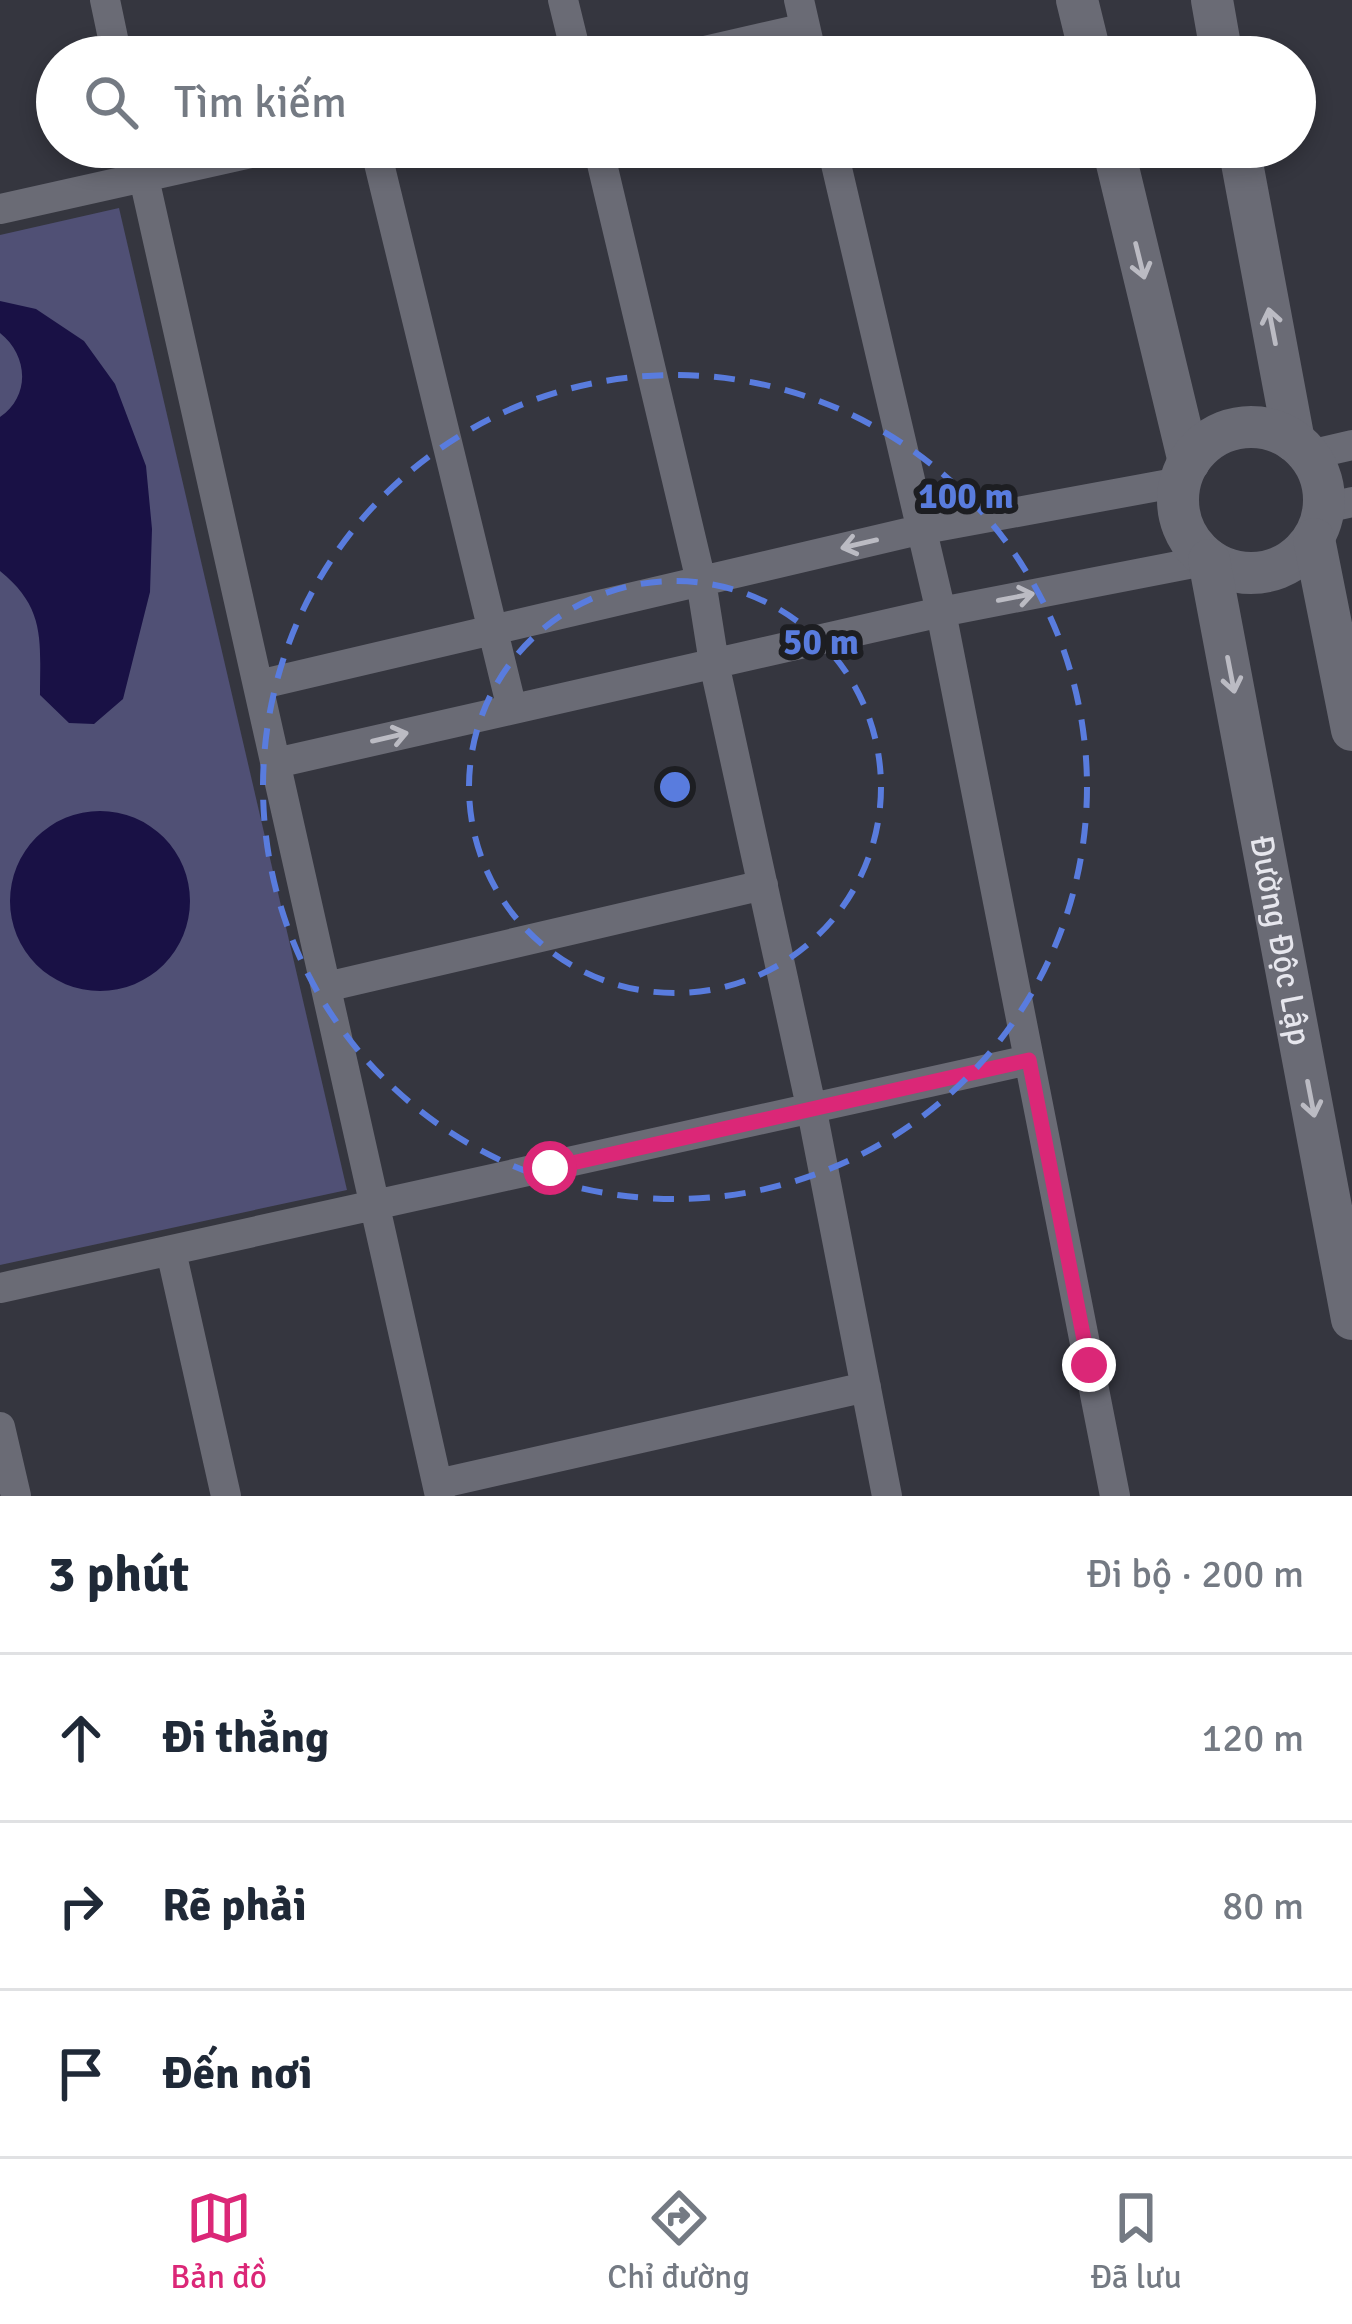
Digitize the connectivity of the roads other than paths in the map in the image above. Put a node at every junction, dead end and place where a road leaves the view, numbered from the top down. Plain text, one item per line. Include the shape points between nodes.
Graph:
1 (104, 0) edge
2 (563, 0) edge
3 (1077, 0) edge
4 (1212, 0) edge
5 (805, 28) edge
6 (112, 36) edge
7 (572, 36) edge
8 (770, 36) edge
9 (1086, 36) edge
10 (1218, 36) edge
11 (123, 168) edge
12 (142, 168) edge
13 (380, 168) edge
14 (603, 168) edge
15 (837, 168) edge
16 (1118, 168) edge
17 (1243, 168) edge
18 (0, 209) edge
19 (1352, 445) edge
20 (1302, 448) junction
21 (1184, 472) junction
22 (1331, 517) edge
23 (919, 530) junction
24 (1209, 560) junction
25 (701, 581) junction
26 (940, 612) junction
27 (492, 630) junction
28 (714, 664) junction
29 (258, 685) junction
30 (512, 710) junction
31 (1352, 730) edge
32 (276, 763) junction
33 (763, 885) junction
34 (326, 987) junction
35 (1029, 1060) junction
36 (812, 1111) junction
37 (375, 1206) junction
38 (171, 1251) junction
39 (0, 1288) edge
40 (1352, 1319) edge
41 (866, 1387) junction
42 (0, 1427) edge
43 (439, 1490) edge
44 (16, 1496) edge
45 (226, 1496) edge
46 (887, 1496) edge
47 (1115, 1496) edge

1 - 6 street
2 - 7 street
3 - 9 street
4 - 10 street
5 - 8 street
11 - 18 street
12 - 29 street
13 - 27 street
14 - 25 street
15 - 23 street
16 -> 21 street
20 -> 17 street
19 - 20 street
20 - 21 street via 1272,430 1225,432
20 - 22 street via 1320,475
21 - 23 street
21 - 24 street via 1182,525
22 - 24 street via 1277,569 1230,571
22 - 31 street
23 -> 25 street
23 - 26 street
26 -> 24 street
24 -> 40 street, Đường Độc Lập
25 - 27 street
25 - 28 street
26 - 28 street
26 - 35 street
27 - 29 street
27 - 30 street
28 - 30 street
28 - 33 street
29 - 32 street
32 -> 30 street
32 - 34 street
33 - 34 street
33 - 36 street
34 - 37 street
35 - 36 street
35 - 47 street
36 - 37 street
36 - 41 street
37 - 38 street
37 - 43 street
38 - 39 street
38 - 45 street
41 - 43 street
41 - 46 street
42 - 44 street

